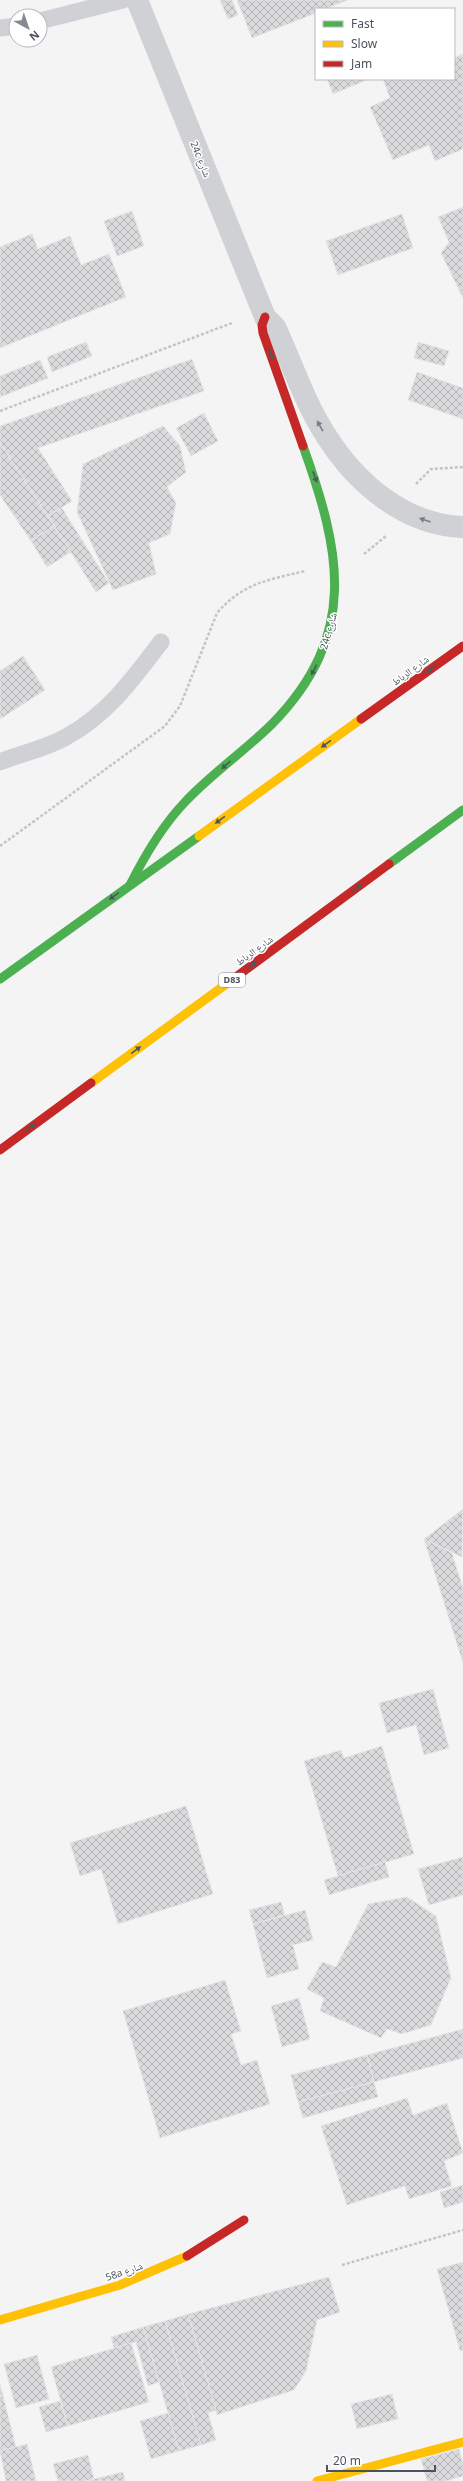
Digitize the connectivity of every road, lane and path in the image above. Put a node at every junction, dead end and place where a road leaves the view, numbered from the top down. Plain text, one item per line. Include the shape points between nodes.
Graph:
1 (123, 0) edge
2 (137, 0) edge
3 (48, 19) edge
4 (264, 314) junction
5 (0, 411) edge
6 (463, 467) edge
7 (408, 514) junction
8 (463, 527) edge
9 (335, 563) junction
10 (161, 642) dead end
11 (463, 646) edge
12 (0, 762) edge
13 (463, 810) edge
14 (0, 846) edge
15 (130, 885) junction
16 (0, 979) edge
17 (0, 1150) edge
18 (244, 2220) dead end
19 (463, 2230) edge
20 (342, 2265) dead end
21 (0, 2320) edge
22 (463, 2442) edge
23 (317, 2481) edge

1 - 3 lane
2 - 4 street, 24c شارع
4 - 5 path
7 -> 4 street, 24c شارع via 358,477 338,453 317,419 275,327
4 -> 9 main road, 24c شارع via 263,333 327,514
6 - 7 path via 431,469 417,480
8 -> 7 street, 24c شارع via 432,523
7 - 9 path via 395,529 363,555
9 - 14 path via 260,582 243,589 227,602 217,613 180,706 165,726
9 -> 15 main road, 24c شارع via 333,620 327,642 313,672 295,699 272,723 186,802 164,827 145,855
10 - 12 lane via 114,702 91,722 66,738
11 -> 15 main road, شارع الرباط
17 -> 13 main road, شارع الرباط / D83
15 -> 16 main road, شارع الرباط
18 - 21 main road, 58a شارع via 188,2257 157,2271
19 - 20 path
22 - 23 main road

